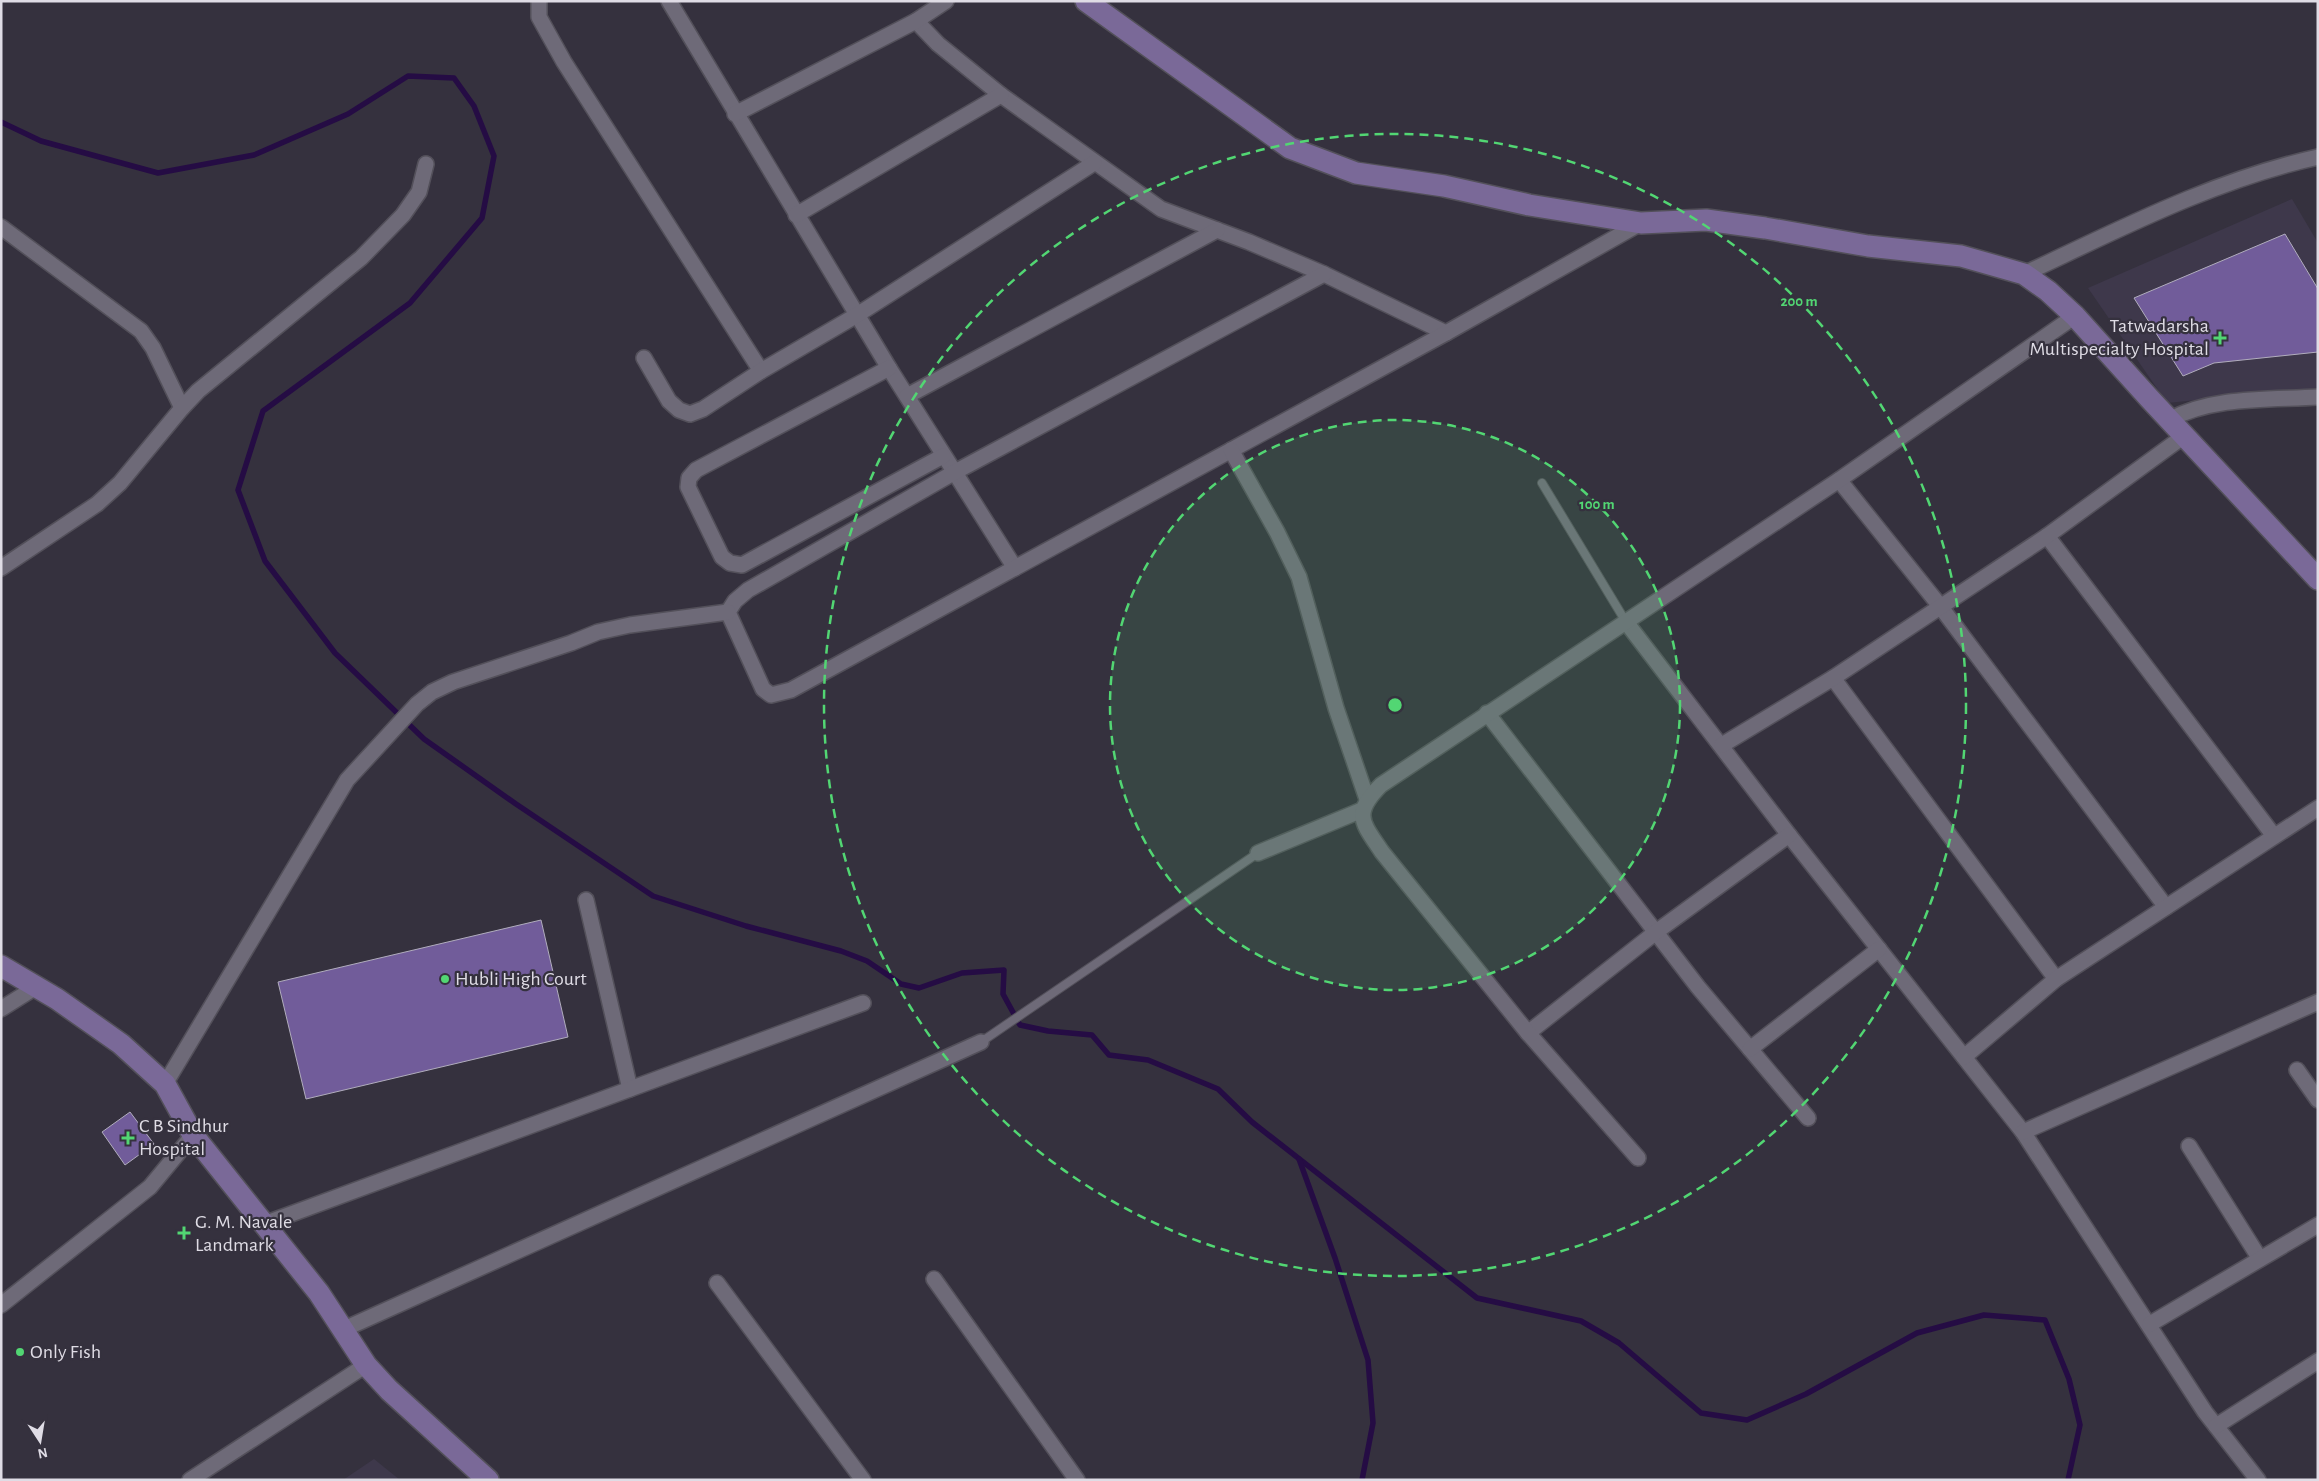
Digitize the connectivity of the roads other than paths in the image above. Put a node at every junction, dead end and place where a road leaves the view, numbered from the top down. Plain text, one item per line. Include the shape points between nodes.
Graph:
1 (539, 1) edge
2 (669, 1) edge
3 (946, 1) edge
4 (1086, 1) edge
5 (916, 21) junction
6 (1001, 95) junction
7 (735, 114) junction
8 (2318, 158) edge
9 (1094, 163) junction
10 (426, 164) dead end
11 (796, 215) junction
12 (1641, 223) junction
13 (1, 227) edge
14 (1217, 230) junction
15 (1324, 274) junction
16 (2024, 274) junction
17 (857, 315) junction
18 (2075, 316) junction
19 (1446, 333) junction
20 (644, 358) dead end
21 (889, 368) junction
22 (761, 371) junction
23 (907, 396) junction
24 (2318, 397) edge
25 (182, 408) junction
26 (2169, 420) junction
27 (2184, 436) junction
28 (1231, 450) junction
29 (943, 456) junction
30 (954, 474) junction
31 (1838, 480) junction
32 (1542, 483) dead end
33 (2047, 536) junction
34 (1, 568) edge
35 (1015, 568) junction
36 (2318, 579) edge
37 (1940, 606) junction
38 (728, 612) junction
39 (1626, 622) junction
40 (1833, 678) junction
41 (1487, 713) junction
42 (1722, 746) junction
43 (1365, 804) junction
44 (2318, 808) edge
45 (1789, 835) junction
46 (2274, 836) junction
47 (1258, 852) joint
48 (586, 900) dead end
49 (2166, 907) junction
50 (1656, 932) junction
51 (1879, 949) junction
52 (1, 966) edge
53 (2056, 979) junction
54 (36, 987) junction
55 (2318, 1002) edge
56 (863, 1003) dead end
57 (1, 1009) edge
58 (1528, 1033) junction
59 (981, 1042) joint
60 (1750, 1049) junction
61 (1964, 1057) junction
62 (2297, 1070) dead end
63 (165, 1084) junction
64 (630, 1089) junction
65 (2318, 1100) edge
66 (1808, 1118) dead end
67 (2023, 1132) junction
68 (193, 1135) junction
69 (2189, 1146) dead end
70 (1638, 1158) dead end
71 (264, 1224) junction
72 (2318, 1224) edge
73 (2260, 1259) junction
74 (934, 1279) dead end
75 (717, 1283) dead end
76 (1, 1305) edge
77 (2150, 1324) junction
78 (342, 1330) junction
79 (2318, 1361) edge
80 (366, 1365) junction
81 (2216, 1426) junction
82 (190, 1480) edge
83 (488, 1480) edge
84 (863, 1480) edge
85 (1077, 1480) edge
86 (2258, 1480) edge

1 - 22 street via 539,17 564,62
2 - 7 street
3 - 5 street
4 - 12 street via 1290,148 1356,174 1444,186
5 - 6 street via 938,44
5 - 7 street
6 - 9 street
6 - 11 street
7 - 11 street
8 - 16 street via 2245,177 2176,204
9 - 14 street via 1161,209
9 - 17 street
10 - 25 street via 419,192 403,215 367,252 198,391
11 - 17 street
12 - 16 street via 1706,220 1868,246 1961,256
12 - 19 street
13 - 25 street via 141,331 153,348
14 - 15 street
14 - 23 street
15 - 19 street
15 - 30 street
16 - 18 street
17 - 21 street
17 - 22 street
18 - 26 street
18 - 31 street
19 - 28 street
20 - 22 street via 669,401 690,414
21 - 23 street
21 - 29 street via 696,470 688,478 688,487 722,557 730,564 742,565
23 - 29 street
24 - 26 street via 2219,403 2199,407
25 - 34 street via 98,504
26 - 27 street
27 - 33 street
27 - 36 street
28 - 35 street
28 - 43 street via 1299,578
29 - 30 street
30 - 35 street
30 - 38 street via 748,590
31 - 37 street
31 - 39 street
32 - 39 lane
33 - 37 street
33 - 46 street
35 - 38 street via 780,694 771,694 763,689
37 - 40 street
37 - 49 street
38 - 63 street via 598,632 571,644 453,682 417,704 346,780
39 - 41 street
39 - 42 street
40 - 42 street
40 - 53 street
41 - 43 street via 1381,785
41 - 50 street
42 - 45 street
43 - 47 street
43 - 58 street via 1364,825 1382,852
44 - 46 street
45 - 50 street
45 - 51 street
46 - 49 street
47 - 59 lane
48 - 64 street
49 - 53 street
50 - 58 street
50 - 60 street
51 - 60 street
51 - 61 street
52 - 54 street
53 - 61 street
54 - 57 street
54 - 63 street via 121,1044
55 - 67 street
56 - 64 street
58 - 70 street
59 - 78 street
60 - 66 street
61 - 67 street
62 - 65 street
63 - 68 street
64 - 71 street
67 - 77 street
68 - 71 street
68 - 76 street via 150,1187
69 - 73 street
71 - 78 street via 319,1292
72 - 73 street
73 - 77 street
74 - 85 street
75 - 84 street
77 - 81 street
78 - 80 street
79 - 81 street
80 - 82 street
80 - 83 street
81 - 86 street

